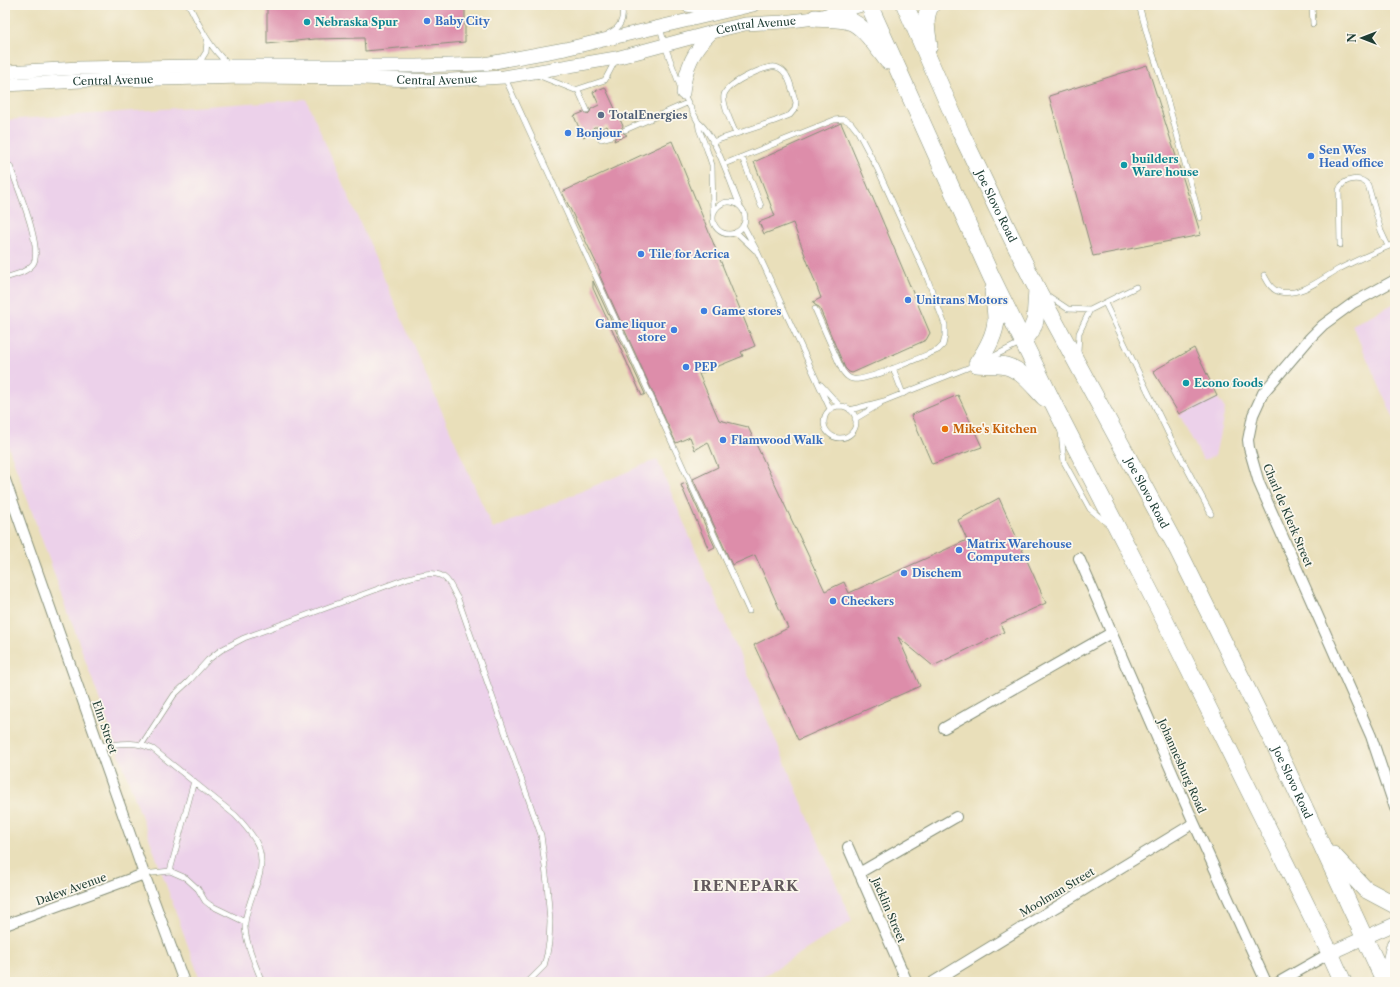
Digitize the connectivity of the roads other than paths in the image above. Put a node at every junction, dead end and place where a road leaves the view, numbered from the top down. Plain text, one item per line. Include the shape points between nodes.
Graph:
1 (189, 5) edge
2 (687, 5) edge
3 (753, 5) edge
4 (862, 5) edge
5 (869, 5) edge
6 (905, 5) edge
7 (931, 5) edge
8 (1139, 5) edge
9 (1312, 5) edge
10 (621, 7) dead end
11 (727, 11) junction
12 (814, 18) junction
13 (1313, 24) dead end
14 (659, 27) junction
15 (712, 32) junction
16 (207, 41) junction
17 (665, 46) junction
18 (565, 49) junction
19 (616, 58) junction
20 (931, 64) junction
21 (230, 65) junction
22 (198, 66) junction
23 (5, 72) edge
24 (531, 73) junction
25 (504, 77) junction
26 (5, 85) edge
27 (906, 85) junction
28 (578, 90) junction
29 (685, 98) junction
30 (587, 110) dead end
31 (698, 122) junction
32 (625, 130) dead end
33 (596, 131) dead end
34 (736, 134) junction
35 (612, 136) dead end
36 (712, 142) junction
37 (742, 157) junction
38 (724, 164) junction
39 (10, 166) dead end
40 (740, 206) junction
41 (760, 206) dead end
42 (713, 214) junction
43 (1200, 218) dead end
44 (743, 225) junction
45 (736, 232) junction
46 (1395, 244) edge
47 (1340, 245) dead end
48 (1388, 246) junction
49 (758, 253) junction
50 (1264, 275) dead end
51 (991, 276) junction
52 (5, 278) edge
53 (1395, 280) edge
54 (1136, 287) dead end
55 (1038, 289) junction
56 (1105, 303) junction
57 (815, 310) dead end
58 (1090, 310) junction
59 (1023, 342) junction
60 (977, 364) junction
61 (1078, 364) junction
62 (893, 368) junction
63 (819, 383) junction
64 (903, 394) junction
65 (884, 401) junction
66 (840, 406) junction
67 (830, 409) junction
68 (850, 410) junction
69 (1059, 414) junction
70 (855, 419) junction
71 (5, 480) edge
72 (1211, 514) dead end
73 (1079, 558) dead end
74 (749, 611) dead end
75 (1111, 633) junction
76 (944, 728) dead end
77 (142, 744) junction
78 (99, 746) junction
79 (194, 781) junction
80 (1395, 808) edge
81 (956, 817) dead end
82 (1194, 823) junction
83 (1320, 840) junction
84 (848, 847) dead end
85 (170, 871) junction
86 (860, 873) junction
87 (144, 874) junction
88 (1395, 905) edge
89 (245, 922) junction
90 (1395, 924) edge
91 (5, 925) edge
92 (1365, 937) junction
93 (1395, 945) edge
94 (1330, 953) junction
95 (184, 982) edge
96 (262, 982) edge
97 (528, 982) edge
98 (907, 982) edge
99 (933, 982) edge
100 (1266, 982) edge
101 (1279, 982) edge
102 (1342, 982) edge
103 (1386, 982) edge
104 (1389, 982) edge

1 - 16 lane
2 - 11 street
3 - 11 street, Central Avenue
4 - 12 street, Central Avenue
5 - 27 highway
6 - 20 highway, Joe Slovo Road
7 - 20 highway via 926,24
8 - 43 lane
9 - 13 lane
10 - 18 lane via 623,17 615,31
11 - 14 street, Central Avenue
12 - 15 street, Central Avenue via 745,24
12 - 27 highway via 838,19 857,25 868,35
14 - 17 lane
14 - 18 street, Central Avenue
15 - 17 street, Central Avenue
15 - 29 street via 690,61 685,78
16 - 21 lane
16 - 22 lane via 206,52
17 - 19 street, Central Avenue
17 - 29 lane
18 - 21 street, Central Avenue via 513,60 449,66
19 - 24 street, Central Avenue
19 - 28 lane via 605,80
20 - 55 highway, Joe Slovo Road via 964,140
21 - 22 street, Central Avenue
22 - 23 street, Central Avenue
24 - 25 street, Central Avenue
24 - 28 lane
25 - 26 street, Central Avenue via 434,81 243,77 81,80
25 - 74 lane
27 - 51 highway
28 - 30 lane
29 - 31 lane
29 - 32 lane
31 - 36 lane via 704,127
31 - 42 lane via 712,165
33 - 35 lane via 601,139
34 - 34 lane via 725,105 726,91 755,72 771,67 782,70 787,76 796,102 792,112 775,121
34 - 36 lane
36 - 38 lane
37 - 38 lane
37 - 41 lane
37 - 62 lane via 834,120 851,123 858,132 877,168 945,325 943,345 938,350
38 - 40 lane
39 - 52 lane via 28,217 36,246 36,258 28,269
40 - 42 lane via 724,202
40 - 44 lane via 745,215
42 - 45 lane via 718,229 726,233
44 - 45 lane
44 - 49 lane
45 - 49 lane
46 - 48 lane
47 - 48 lane via 1339,190 1342,183 1356,180 1364,181 1368,185
48 - 50 lane via 1302,290 1280,292 1272,288
49 - 63 lane
51 - 59 highway
51 - 60 highway via 996,314 995,327 989,345
53 - 80 street, Charl de Klerk Street via 1349,306 1310,338 1264,393 1253,415 1248,440 1259,483 1371,736
54 - 56 lane
55 - 58 lane via 1068,309
55 - 59 highway via 1035,321
55 - 61 highway, Joe Slovo Road
56 - 58 lane
56 - 72 lane via 1167,431
57 - 62 lane via 842,370 848,377 856,380
58 - 61 lane via 1080,333
59 - 60 lane
59 - 69 highway
60 - 64 lane
60 - 69 highway via 1012,368 1029,381
61 - 83 highway, Joe Slovo Road via 1178,550
62 - 64 lane
63 - 66 lane
63 - 67 lane
64 - 65 lane
65 - 68 lane
65 - 70 lane
66 - 67 lane
66 - 68 lane
67 - 70 lane via 824,418 824,424 833,436 847,436 854,429
68 - 70 lane
69 - 94 highway
71 - 78 street, Elm Street
73 - 75 street, Johannesburg Road
75 - 76 street
75 - 82 street, Johannesburg Road
77 - 78 lane via 130,742
77 - 79 lane via 153,749
77 - 97 lane via 174,695 221,650 244,638 408,578 432,573 446,579 458,599 541,835 550,922 549,942 544,966
78 - 87 street, Elm Street
79 - 85 lane
79 - 89 lane via 244,824 260,848 260,876
81 - 86 street
82 - 99 street, Moolman Street
82 - 100 street, Johannesburg Road
83 - 88 highway via 1365,889
83 - 92 highway, Joe Slovo Road
84 - 86 street, Jacklin Street
85 - 87 lane
85 - 89 lane via 186,878 210,905
86 - 98 street, Jacklin Street
87 - 91 street, Dalew Avenue
87 - 95 street, Elm Street
89 - 96 lane via 247,938
90 - 92 street
92 - 94 street
92 - 103 highway, Joe Slovo Road
93 - 104 highway
94 - 101 street
94 - 102 highway

